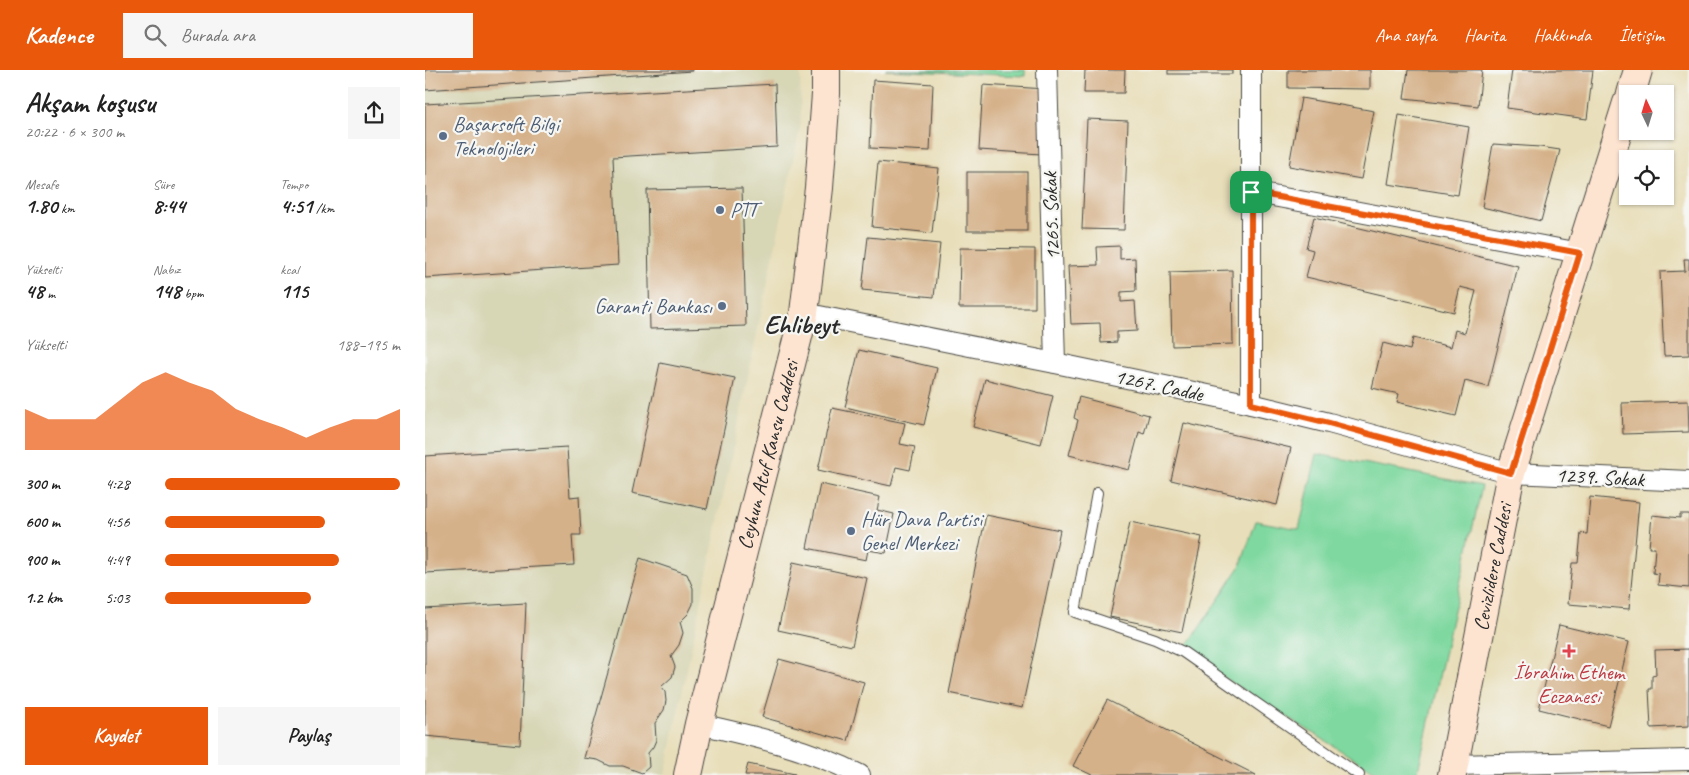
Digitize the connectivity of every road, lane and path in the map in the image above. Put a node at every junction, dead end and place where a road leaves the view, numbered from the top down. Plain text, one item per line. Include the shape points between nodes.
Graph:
1 (826, 70) edge
2 (1047, 70) edge
3 (1251, 70) edge
4 (1638, 70) edge
5 (1634, 85) edge
6 (1619, 129) edge
7 (1251, 192) junction
8 (1580, 253) junction
9 (804, 313) junction
10 (1055, 363) junction
11 (1251, 404) junction
12 (1511, 473) junction
13 (1689, 481) edge
14 (1097, 494) dead end
15 (699, 724) junction
16 (1689, 760) edge
17 (1453, 770) edge
18 (688, 775) edge
19 (860, 775) edge
20 (1359, 775) edge

1 - 9 main road, Ceyhun Atuf Kansu Caddesi via 819,188
2 - 10 street, 1265. Sokak
3 - 7 street
4 - 5 main road
6 - 8 main road, Cevizlidere Caddesi
7 - 8 street
7 - 11 street
8 - 12 main road, Cevizlidere Caddesi
9 - 10 street, 1267. Cadde
9 - 15 main road, Ceyhun Atuf Kansu Caddesi
10 - 11 street, 1267. Cadde
11 - 12 street, 1267. Cadde
12 - 13 street, 1239. Sokak
12 - 17 main road, Cevizlidere Caddesi
14 - 20 lane via 1075,612 1183,652
15 - 18 main road, Ceyhun Atuf Kansu Caddesi
15 - 19 street via 793,748
16 - 17 street

